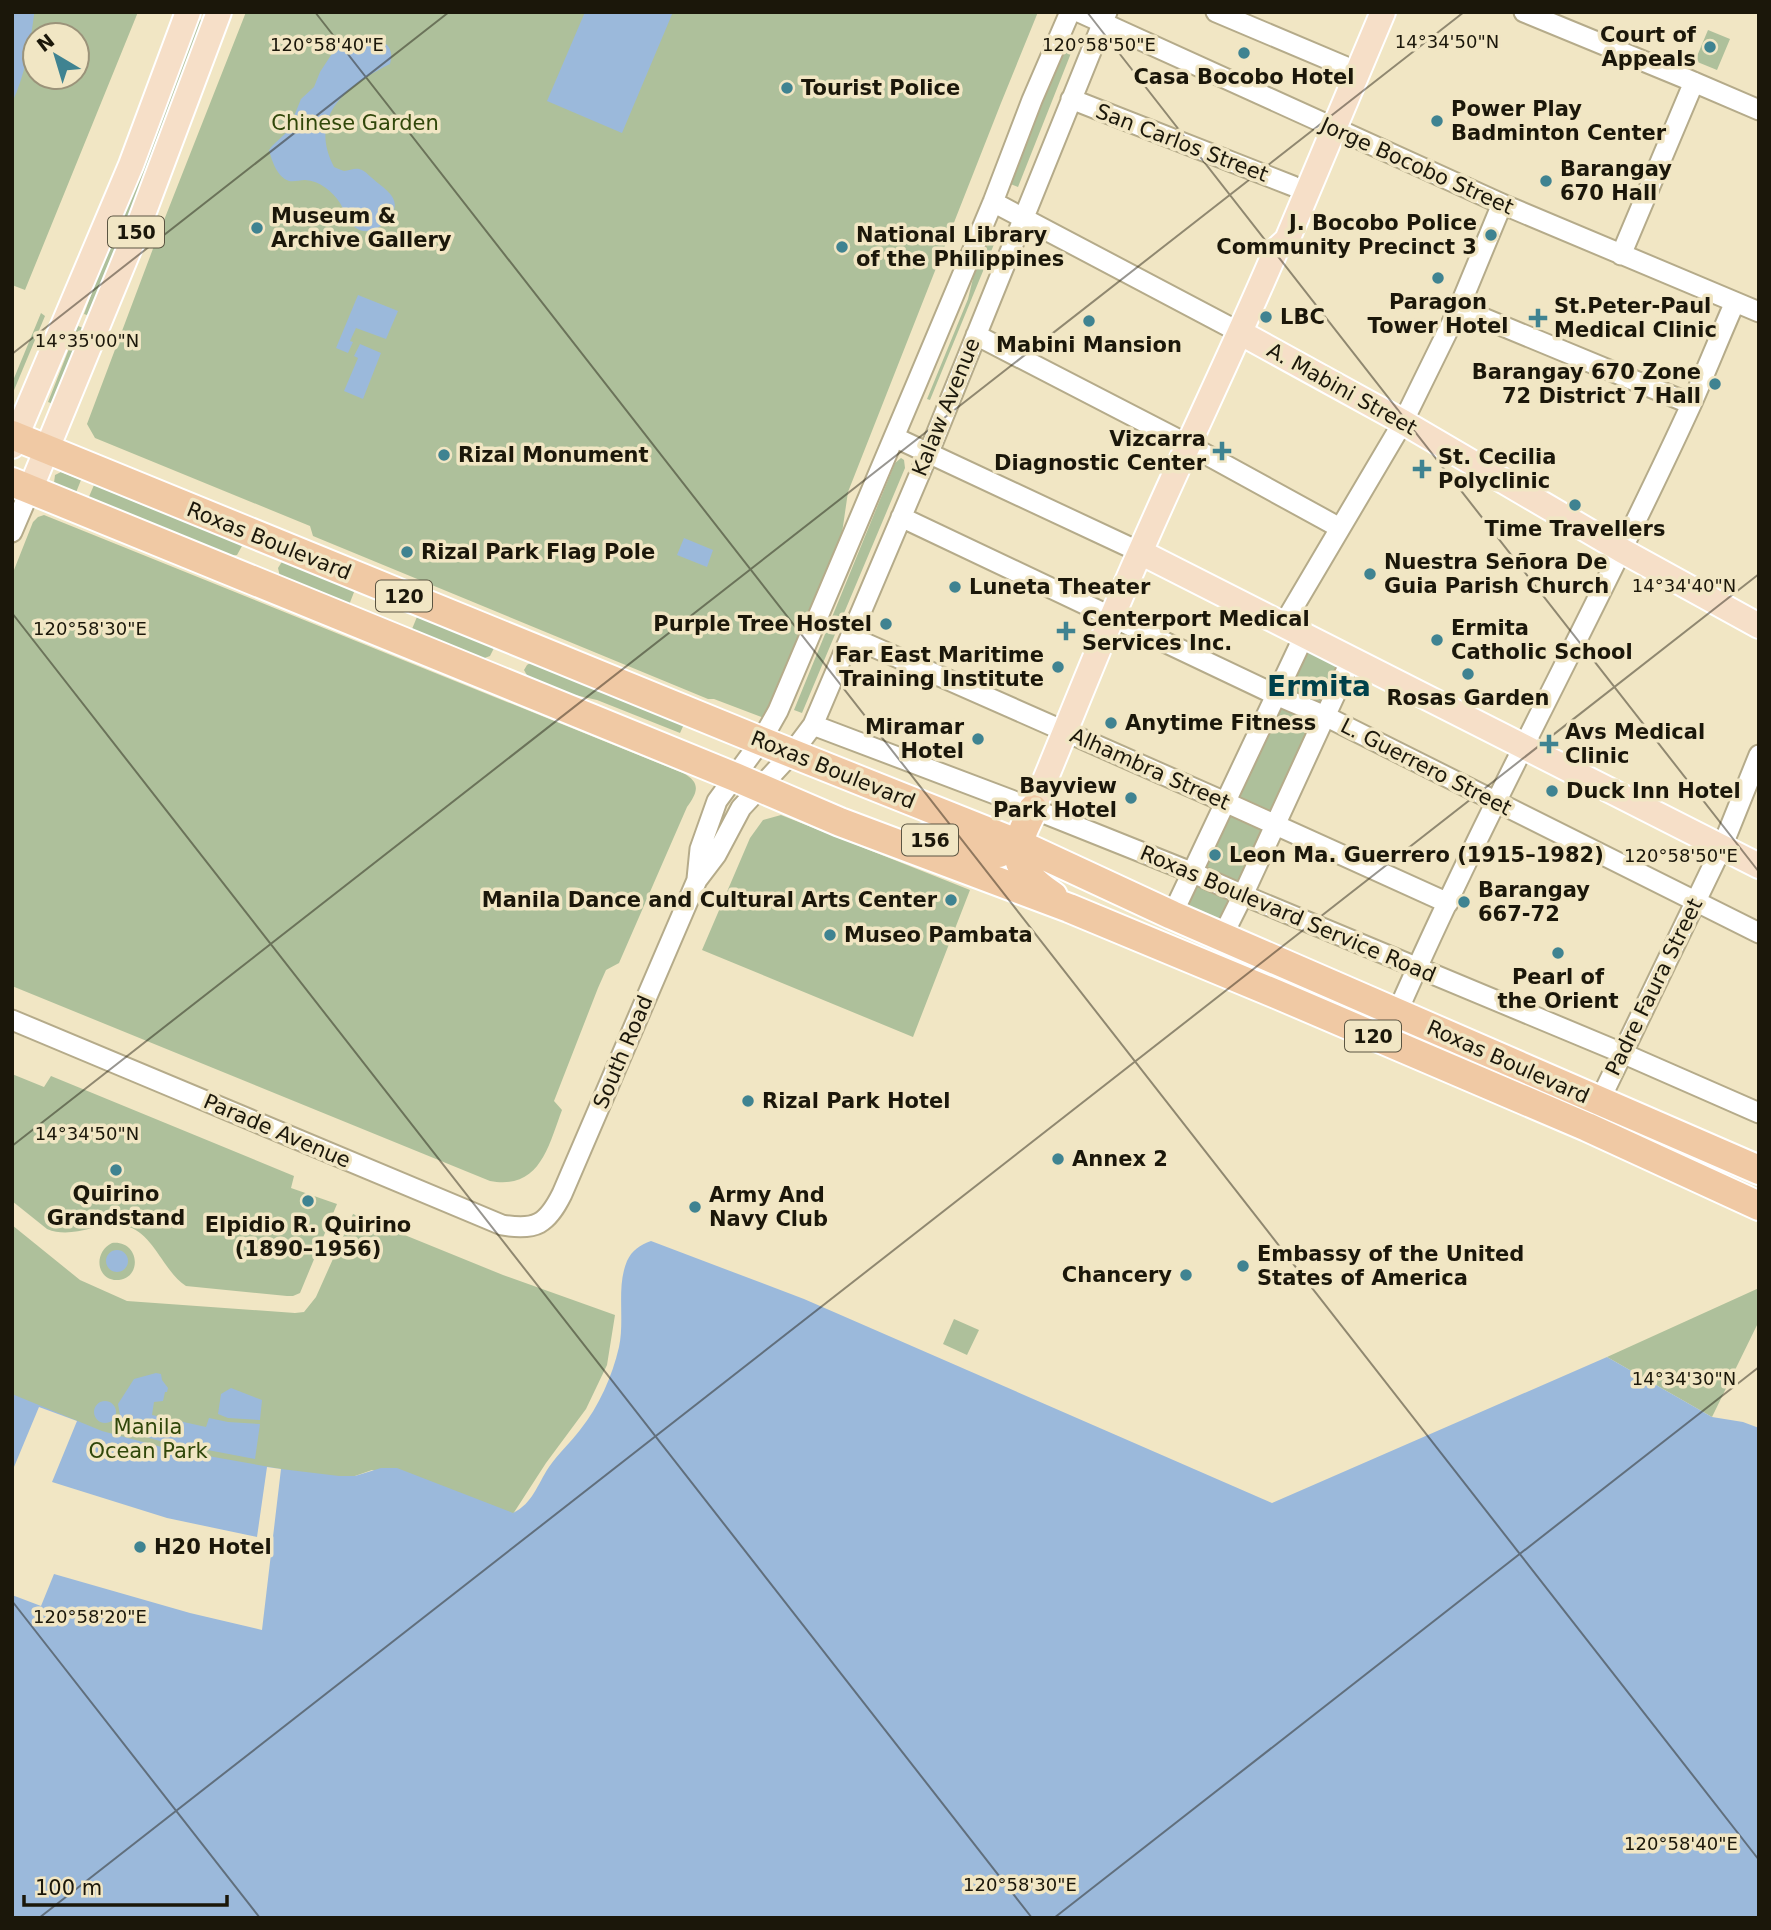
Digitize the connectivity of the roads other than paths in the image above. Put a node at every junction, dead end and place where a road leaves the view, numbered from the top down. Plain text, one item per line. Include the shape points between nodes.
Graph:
1 (188, 12) edge
2 (219, 12) edge
3 (1070, 12) edge
4 (1079, 12) edge
5 (1216, 12) edge
6 (1524, 12) edge
7 (1377, 13) edge
8 (1104, 18) edge
9 (1344, 66) junction
10 (1693, 82) junction
11 (1071, 99) junction
12 (1759, 110) edge
13 (1327, 126) junction
14 (1293, 186) junction
15 (993, 202) junction
16 (1502, 204) junction
17 (1023, 217) junction
18 (1276, 250) junction
19 (1621, 255) junction
20 (1735, 302) junction
21 (1458, 308) junction
22 (1759, 312) edge
23 (67, 315) junction
24 (98, 326) junction
25 (1241, 333) junction
26 (976, 335) junction
27 (1691, 404) junction
28 (1403, 422) junction
29 (894, 438) junction
30 (14, 439) edge
31 (1187, 444) junction
32 (47, 450) junction
33 (929, 452) junction
34 (21, 486) edge
35 (901, 517) junction
36 (1340, 528) junction
37 (12, 532) edge
38 (275, 543) junction
39 (1622, 550) junction
40 (1140, 552) junction
41 (257, 583) junction
42 (1112, 617) junction
43 (1759, 626) edge
44 (1293, 631) junction
45 (851, 636) junction
46 (523, 644) junction
47 (1351, 660) junction
48 (507, 684) junction
49 (1276, 695) junction
50 (1325, 716) junction
51 (813, 725) junction
52 (1065, 732) junction
53 (761, 741) junction
54 (1523, 747) junction
55 (792, 753) junction
56 (1759, 755) edge
57 (748, 782) junction
58 (1225, 802) junction
59 (1496, 802) junction
60 (1033, 809) junction
61 (840, 822) junction
62 (1275, 825) junction
63 (1019, 844) junction
64 (1722, 848) junction
65 (1759, 866) edge
66 (1191, 872) junction
67 (696, 880) junction
68 (1243, 895) junction
69 (1695, 901) junction
70 (1448, 903) junction
71 (1069, 908) junction
72 (1172, 915) junction
73 (1759, 933) edge
74 (1222, 937) junction
75 (1418, 968) junction
76 (1397, 1013) junction
77 (12, 1020) edge
78 (1622, 1053) junction
79 (1599, 1102) junction
80 (1759, 1113) edge
81 (1759, 1170) edge
82 (1759, 1206) edge
83 (545, 1221) joint

1 - 23 main road, 150 via 131,165
2 - 24 main road, 150
3 - 15 street, Kalaw Avenue
4 - 8 street, Jorge Bocobo Street
5 - 9 street
6 - 10 street
7 - 9 main road
7 - 13 main road
8 - 11 street, Kalaw Avenue
8 - 13 street, Jorge Bocobo Street
9 - 13 main road
10 - 12 street
10 - 19 street
11 - 14 street, San Carlos Street
11 - 17 street, Kalaw Avenue
13 - 14 main road
13 - 16 street, Jorge Bocobo Street
13 - 18 main road via 1287,240
14 - 18 main road via 1274,235
15 - 17 street, A. Mabini Street
15 - 29 street, Kalaw Avenue
16 - 19 street, Jorge Bocobo Street
16 - 21 street
17 - 25 street, A. Mabini Street
17 - 26 street, Kalaw Avenue
18 - 25 main road
19 - 20 street, Jorge Bocobo Street
20 - 22 street, Jorge Bocobo Street
20 - 27 street
21 - 27 street
21 - 28 street
23 - 24 main road
23 - 30 main road, 150
24 - 32 main road, 150
25 - 28 main road, A. Mabini Street
25 - 31 main road
26 - 31 street
26 - 33 street, Kalaw Avenue
27 - 39 street
28 - 36 street
28 - 39 main road, A. Mabini Street
29 - 33 street
29 - 53 street, Kalaw Avenue via 778,711
30 - 32 highway, Roxas Boulevard / 120
31 - 36 street
31 - 40 main road
32 - 34 main road, 150
32 - 38 highway, Roxas Boulevard / 120
33 - 35 street, Kalaw Avenue
33 - 40 street
34 - 37 street
34 - 41 highway, Roxas Boulevard / 120
35 - 42 street, L. Guerrero Street
35 - 45 street, Kalaw Avenue
36 - 44 street
38 - 41 highway
38 - 46 highway, Roxas Boulevard / 120
39 - 43 main road, A. Mabini Street
39 - 54 street
40 - 42 main road
40 - 44 main road
41 - 48 highway, Roxas Boulevard / 120
42 - 49 street, L. Guerrero Street
42 - 52 main road
44 - 47 main road
44 - 49 street
45 - 51 street, Kalaw Avenue
45 - 52 street, Alhambra Street
46 - 48 highway
46 - 53 highway, Roxas Boulevard / 120
47 - 50 street
47 - 54 main road
48 - 57 highway, Roxas Boulevard / 120
49 - 50 street, L. Guerrero Street
49 - 58 street
50 - 59 street, L. Guerrero Street
50 - 62 street
51 - 55 street, Kalaw Avenue
51 - 60 street, Roxas Boulevard Service Road
52 - 58 street, Alhambra Street
52 - 60 main road
53 - 55 highway, Roxas Boulevard / 120
53 - 57 street, Kalaw Avenue
54 - 59 street
54 - 64 main road
55 - 57 street, Kalaw Avenue
55 - 63 highway, Roxas Boulevard / 120
56 - 64 street, Padre Faura Street
57 - 61 highway, Roxas Boulevard / 120
57 - 67 street, South Road via 716,855
57 - 67 street, South Road via 717,801 700,849
58 - 62 street, Alhambra Street
58 - 66 street
59 - 69 street, L. Guerrero Street
59 - 70 street
60 - 63 highway
60 - 66 street, Roxas Boulevard Service Road
61 - 63 highway, 156 via 905,831 988,853
61 - 71 highway, Roxas Boulevard / 120
62 - 68 street
62 - 70 street, Alhambra Street
63 - 71 highway via 1018,854 1028,875
63 - 72 highway, Roxas Boulevard / 120
64 - 65 main road
64 - 69 street, Padre Faura Street
66 - 68 street, Roxas Boulevard Service Road
66 - 72 street
67 - 83 street, South Road via 562,1194
68 - 74 street
68 - 75 street, Roxas Boulevard Service Road
69 - 73 street, L. Guerrero Street
69 - 78 street, Padre Faura Street
70 - 75 street
71 - 82 highway, Roxas Boulevard / 120 via 1587,1127
72 - 74 highway, Roxas Boulevard / 120
74 - 76 highway, Roxas Boulevard / 120
75 - 76 street
75 - 78 street, Roxas Boulevard Service Road
76 - 79 highway, Roxas Boulevard / 120
77 - 83 street, Parade Avenue via 502,1225 518,1228
78 - 79 street, Padre Faura Street
78 - 80 street, Roxas Boulevard Service Road
79 - 81 highway, Roxas Boulevard / 120

